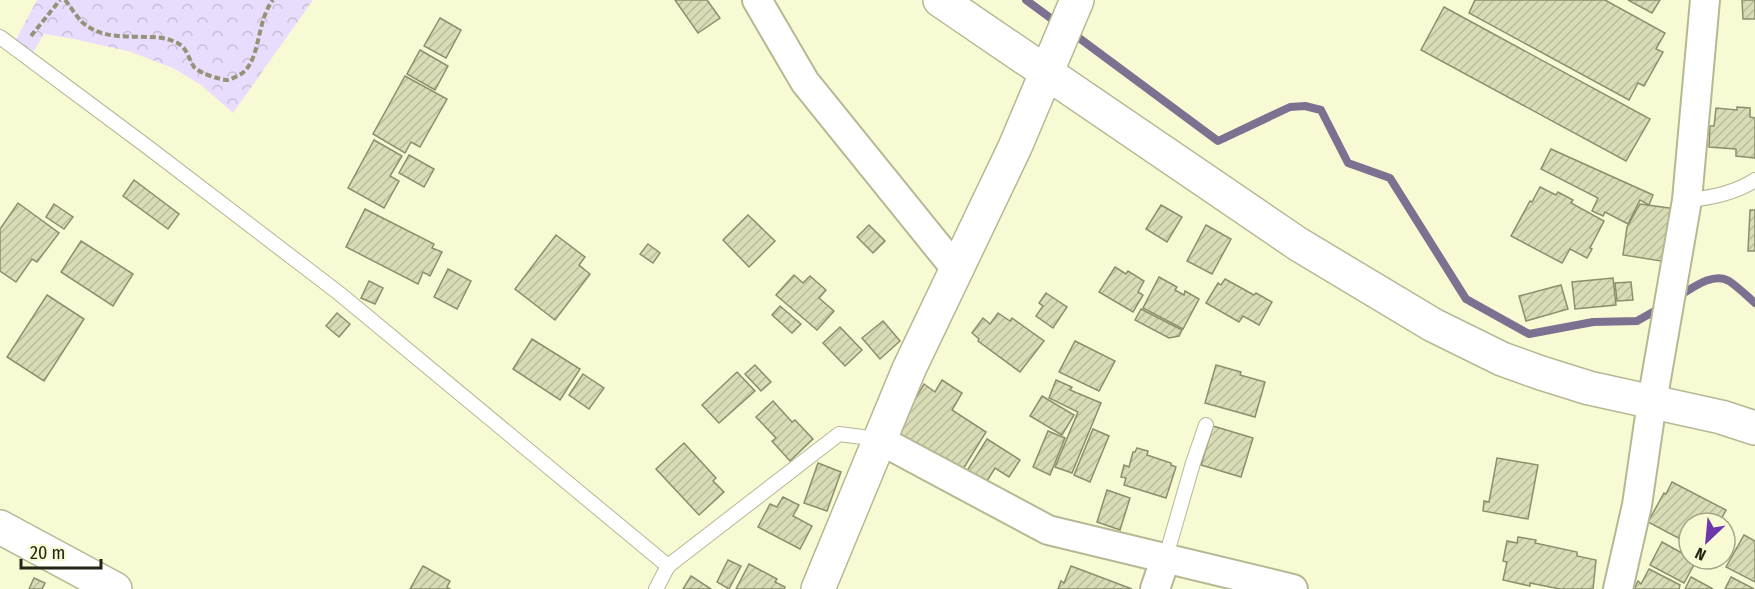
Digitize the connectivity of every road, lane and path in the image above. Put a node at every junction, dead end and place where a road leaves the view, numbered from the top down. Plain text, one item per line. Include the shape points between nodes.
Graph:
1 (60, 0) edge
2 (65, 0) edge
3 (273, 0) edge
4 (757, 0) edge
5 (940, 0) edge
6 (1077, 0) edge
7 (1705, 0) edge
8 (0, 37) edge
9 (20, 51) junction
10 (1048, 72) junction
11 (1755, 180) edge
12 (1687, 200) junction
13 (957, 269) junction
14 (1652, 402) junction
15 (1206, 425) dead end
16 (1755, 428) edge
17 (878, 439) junction
18 (0, 528) edge
19 (1165, 560) junction
20 (668, 566) junction
21 (115, 589) edge
22 (656, 589) edge
23 (818, 589) edge
24 (1155, 589) edge
25 (1293, 589) edge
26 (1617, 589) edge

1 - 9 path
2 - 3 path via 82,22 99,33 177,42 187,51 195,69 228,80 242,74 251,63 266,9
4 - 13 street via 806,82
5 - 10 street
6 - 10 street
7 - 12 street
8 - 9 lane
9 - 20 lane via 340,294
10 - 13 street
10 - 14 street via 1298,244 1433,325 1541,373
11 - 12 lane via 1712,198
12 - 14 street
13 - 17 street
14 - 16 street
14 - 26 street via 1637,505
15 - 19 lane
17 - 19 street via 1048,530
17 - 20 lane via 839,434
17 - 23 street
18 - 21 street
19 - 24 street
19 - 25 street
20 - 22 lane

